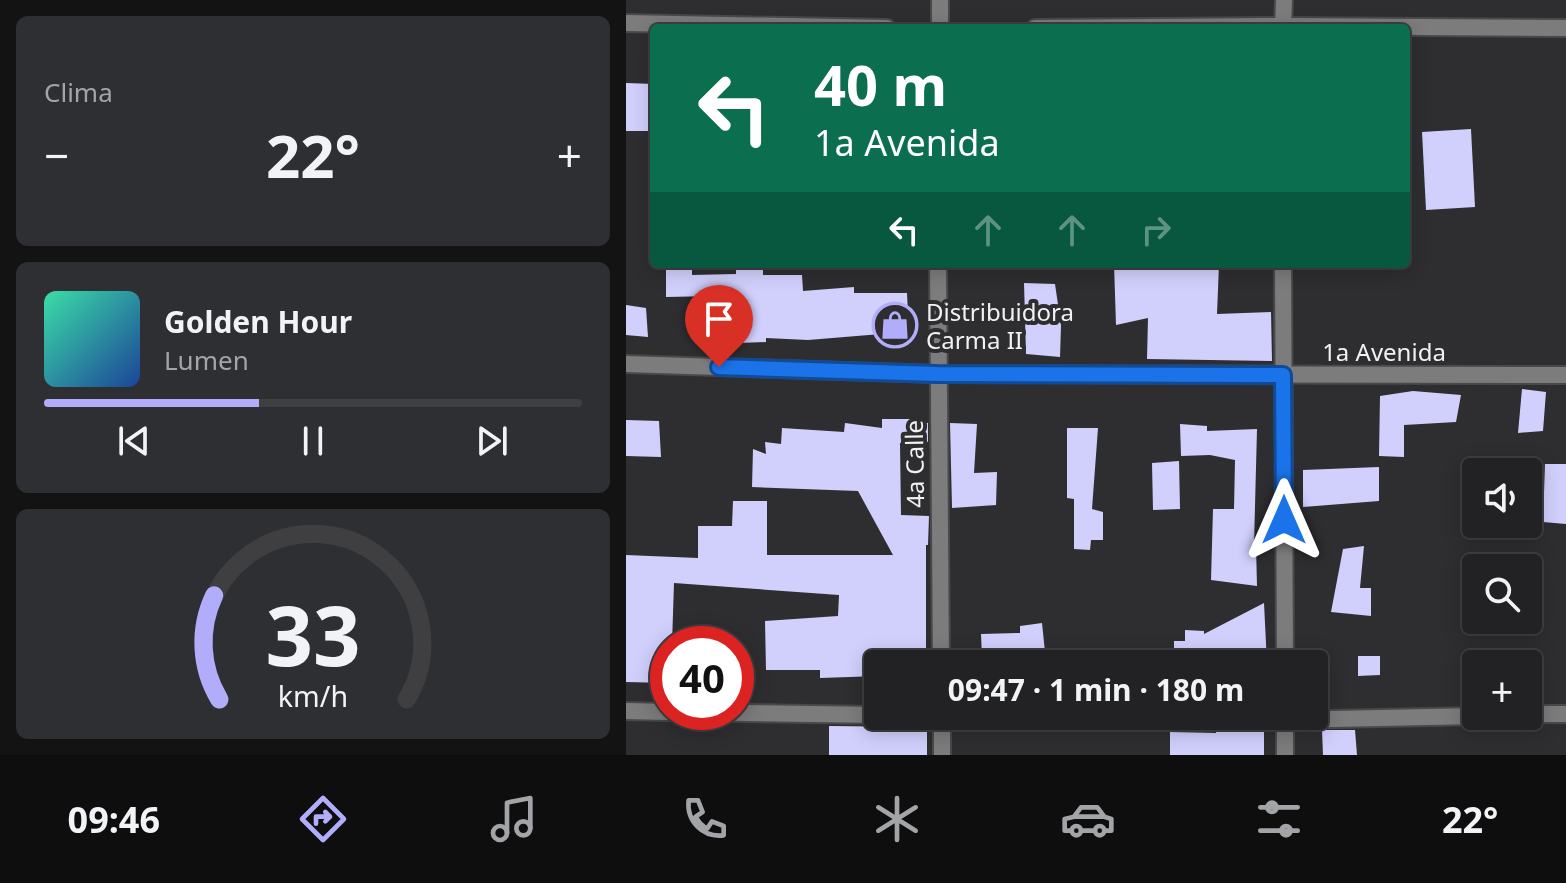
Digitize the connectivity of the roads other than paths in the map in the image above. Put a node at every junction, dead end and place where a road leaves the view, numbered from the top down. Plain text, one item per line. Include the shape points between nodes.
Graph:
1 (940, 0) edge
2 (1284, 0) edge
3 (626, 23) edge
4 (678, 24) edge
5 (940, 24) edge
6 (1283, 24) edge
7 (1410, 27) edge
8 (1566, 28) edge
9 (938, 268) edge
10 (1283, 268) edge
11 (626, 364) edge
12 (937, 374) junction
13 (1283, 375) junction
14 (1566, 375) edge
15 (941, 650) edge
16 (1285, 650) edge
17 (626, 711) edge
18 (650, 712) edge
19 (754, 713) edge
20 (1542, 714) edge
21 (1566, 714) edge
22 (864, 715) edge
23 (1462, 716) edge
24 (1328, 718) edge
25 (942, 730) edge
26 (1285, 730) edge
27 (942, 755) edge
28 (1285, 755) edge

1 - 5 street
2 - 6 street
3 - 4 street
7 - 8 street
9 - 12 street, 4a Calle
10 - 13 street
11 - 12 street, 1a Avenida
12 - 13 street, 1a Avenida
12 - 15 street, 4a Calle
13 - 14 street, 1a Avenida
13 - 16 street
17 - 18 street
19 - 22 street
20 - 21 street
23 - 24 street
25 - 27 street
26 - 28 street

